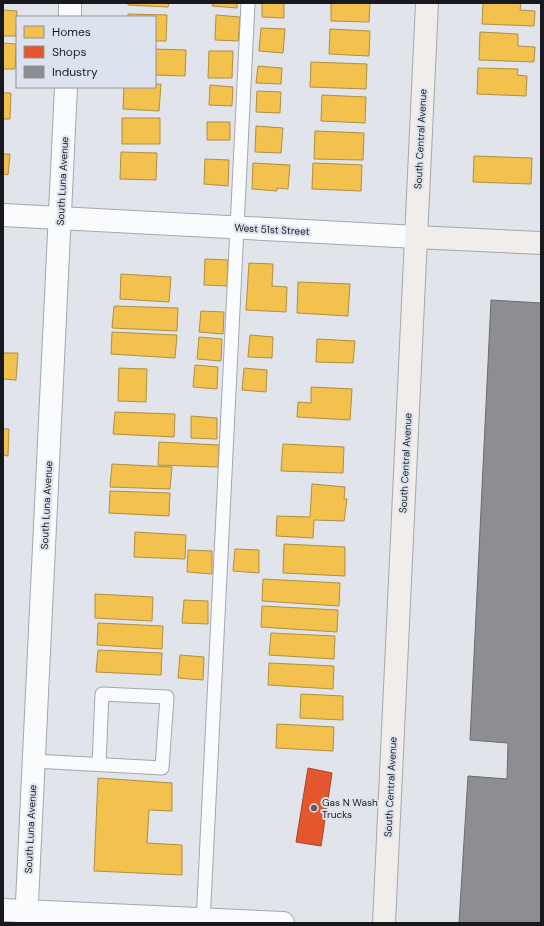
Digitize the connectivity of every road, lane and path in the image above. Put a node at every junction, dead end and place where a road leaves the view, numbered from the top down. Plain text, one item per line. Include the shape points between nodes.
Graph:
1 (70, 3) edge
2 (248, 3) edge
3 (426, 3) edge
4 (70, 16) edge
5 (66, 88) edge
6 (3, 215) edge
7 (60, 218) junction
8 (237, 228) junction
9 (416, 237) junction
10 (541, 243) edge
11 (34, 761) junction
12 (99, 764) junction
13 (3, 910) edge
14 (26, 917) edge
15 (203, 921) edge
16 (256, 922) edge
17 (283, 923) edge
18 (384, 923) edge

1 - 4 street
2 - 8 lane
3 - 9 main road, South Central Avenue
5 - 7 street, South Luna Avenue
6 - 7 street, West 51st Street
7 - 8 street, West 51st Street
7 - 11 street, South Luna Avenue
8 - 9 street, West 51st Street
8 - 15 lane
9 - 10 main road, West 51st Street
9 - 18 main road, South Central Avenue
11 - 12 lane
11 - 14 street, South Luna Avenue
12 - 12 lane via 162,768 167,698 102,694
13 - 14 street
14 - 15 street
15 - 16 street
16 - 17 street

